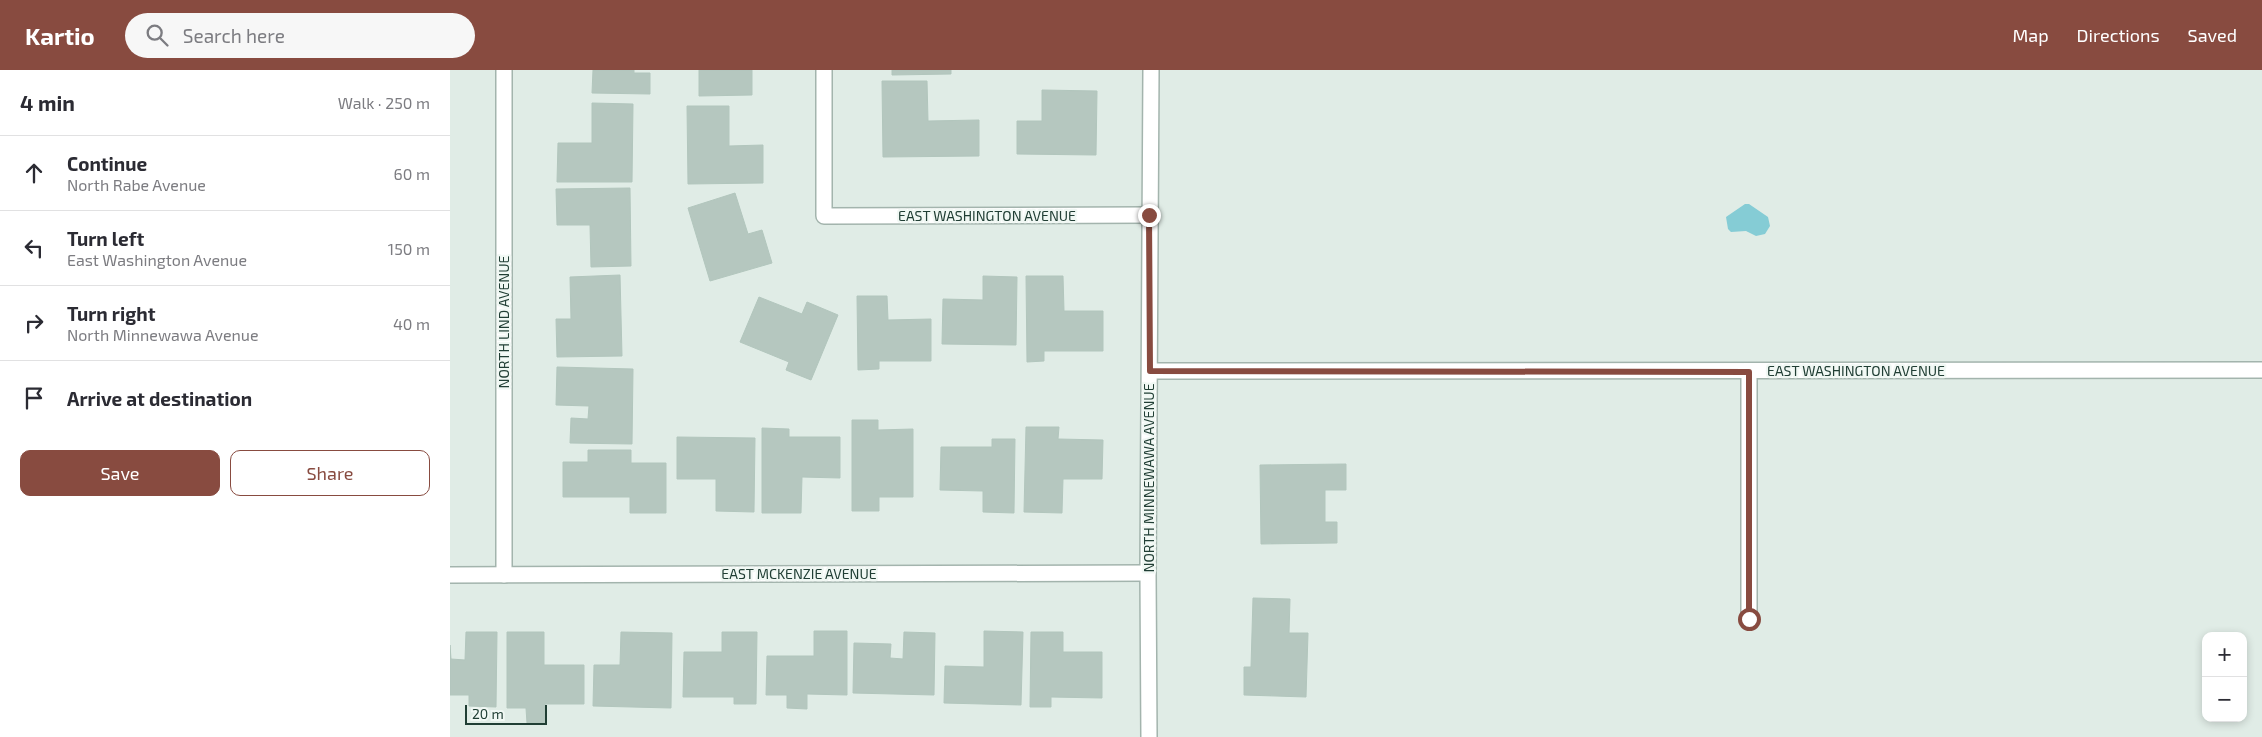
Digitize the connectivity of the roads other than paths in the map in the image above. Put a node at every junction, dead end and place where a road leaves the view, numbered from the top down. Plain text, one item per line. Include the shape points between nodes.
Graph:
1 (504, 70) edge
2 (824, 70) edge
3 (1151, 70) edge
4 (1149, 215) junction
5 (2262, 370) edge
6 (1150, 371) junction
7 (1749, 372) junction
8 (1148, 573) junction
9 (450, 575) edge
10 (504, 575) junction
11 (1749, 619) dead end
12 (1149, 737) edge

1 - 10 street, NORTH LIND AVENUE
2 - 4 street, EAST WASHINGTON AVENUE via 824,216
3 - 4 street, NORTH MINNEWAWA AVENUE
4 - 6 street, NORTH MINNEWAWA AVENUE
5 - 7 street, EAST WASHINGTON AVENUE
6 - 7 street, EAST WASHINGTON AVENUE
6 - 8 street, NORTH MINNEWAWA AVENUE
7 - 11 street
8 - 10 street, EAST MCKENZIE AVENUE
8 - 12 street, NORTH MINNEWAWA AVENUE
9 - 10 street, EAST MCKENZIE AVENUE

